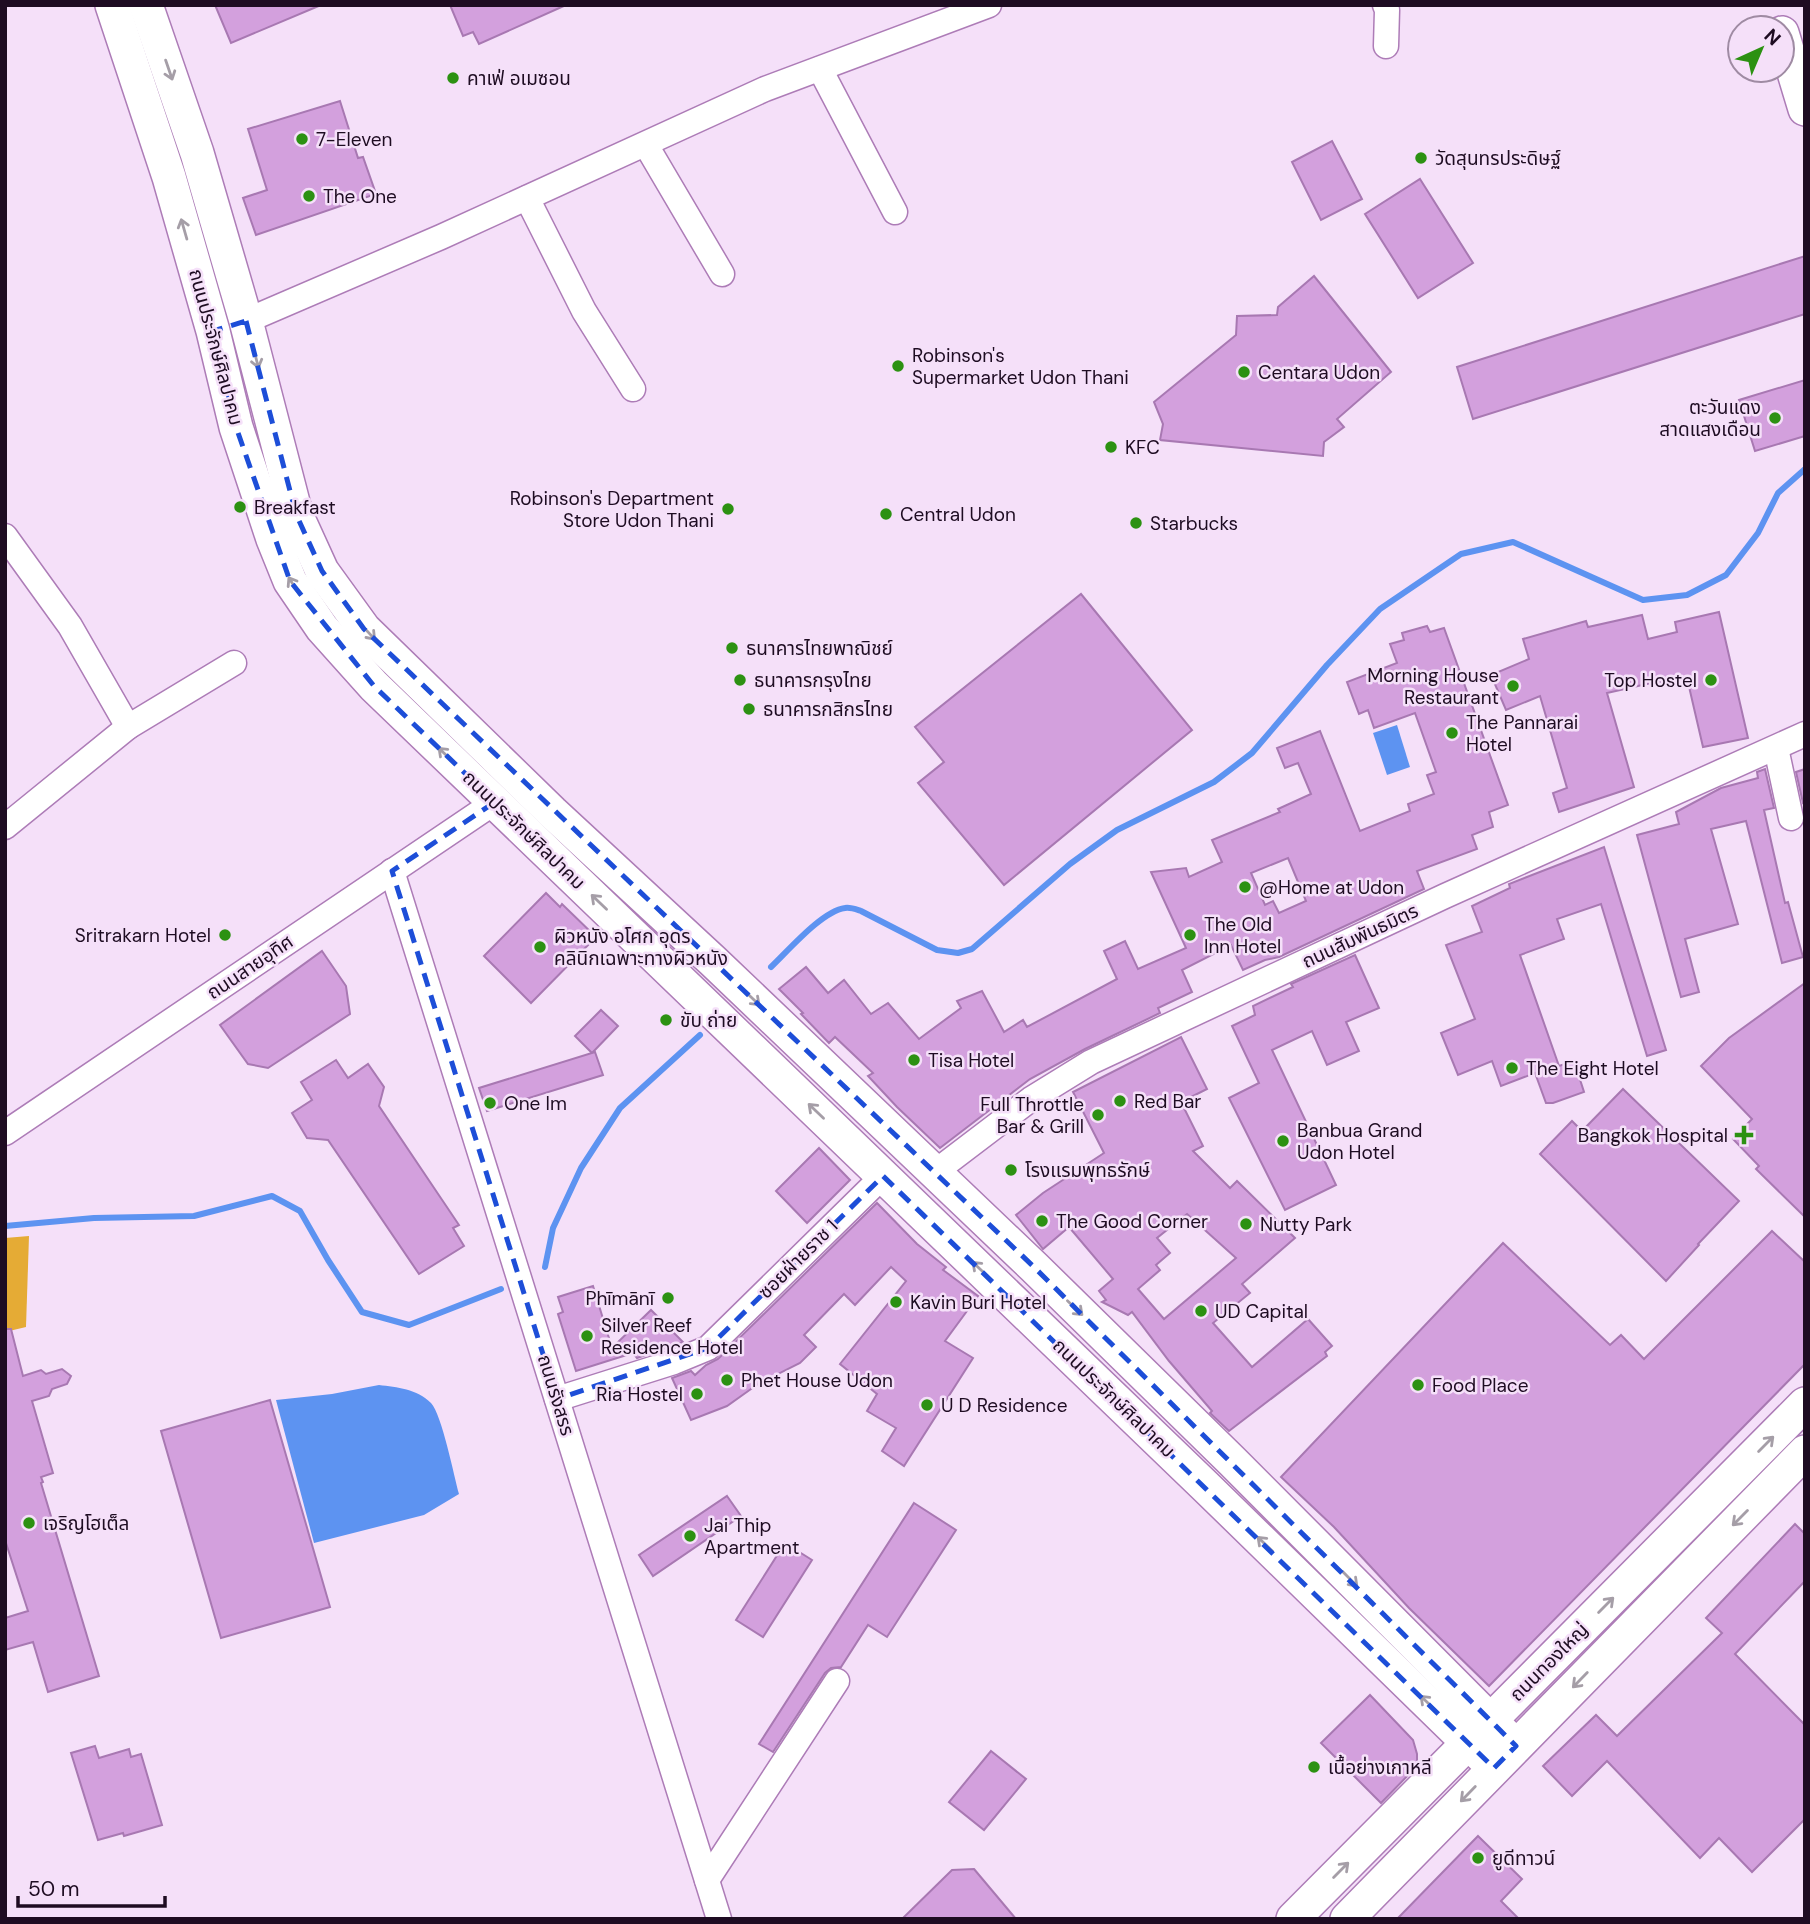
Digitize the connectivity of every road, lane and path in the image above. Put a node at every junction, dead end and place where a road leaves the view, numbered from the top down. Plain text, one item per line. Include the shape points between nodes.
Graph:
1 (112, 5) edge
2 (146, 5) edge
3 (989, 5) edge
4 (1385, 5) edge
5 (1387, 46) dead end
6 (820, 69) junction
7 (1796, 79) edge
8 (1805, 109) edge
9 (646, 145) junction
10 (527, 198) junction
11 (895, 212) dead end
12 (722, 274) dead end
13 (246, 321) junction
14 (213, 331) junction
15 (633, 389) dead end
16 (5, 536) edge
17 (234, 663) dead end
18 (128, 727) junction
19 (1805, 734) edge
20 (1776, 748) junction
21 (523, 784) junction
22 (495, 802) junction
23 (1791, 818) dead end
24 (5, 826) edge
25 (392, 871) junction
26 (713, 961) junction
27 (686, 986) junction
28 (5, 1133) edge
29 (935, 1172) junction
30 (883, 1176) junction
31 (908, 1200) junction
32 (557, 1399) junction
33 (1805, 1404) edge
34 (1185, 1415) junction
35 (1158, 1440) junction
36 (1805, 1452) edge
37 (1232, 1461) junction
38 (1205, 1486) junction
39 (837, 1681) dead end
40 (1480, 1731) junction
41 (1505, 1757) junction
42 (707, 1880) junction
43 (719, 1919) edge
44 (1293, 1919) edge
45 (1347, 1919) edge

14 -> 1 street, ถนนประจักษ์ศิลปาคม via 169,177
2 -> 13 street, ถนนประจักษ์ศิลปาคม via 197,153
3 - 6 street
4 - 5 street
6 - 9 street via 765,89
6 - 11 street
7 - 8 street
9 - 10 street
9 - 12 street
10 - 13 street
10 - 15 street via 584,311
13 - 14 street
13 -> 21 street, ถนนประจักษ์ศิลปาคม via 296,514 321,571 364,629
22 -> 14 street, ถนนประจักษ์ศิลปาคม via 374,685 322,628 290,581 236,426
16 - 18 street via 70,626
17 - 18 street
18 - 24 street
19 - 20 street, ถนนสัมพันธมิตร
20 - 23 street
20 - 29 street, ถนนสัมพันธมิตร via 1091,1062 1031,1099
21 - 22 street
21 - 26 street, ถนนประจักษ์ศิลปาคม
22 - 25 street, ถนนสายอุทิศ
27 -> 22 street, ถนนประจักษ์ศิลปาคม
25 - 28 street, ถนนสายอุทิศ
25 - 32 street, ถนนรังสรร
26 - 27 street
26 -> 29 street, ถนนประจักษ์ศิลปาคม
30 -> 27 street, ถนนประจักษ์ศิลปาคม
29 - 31 street
29 -> 34 street, ถนนประจักษ์ศิลปาคม
30 - 31 street, ถนนประจักษ์ศิลปาคม
30 - 32 street, ซอยฝ่ายราช 1 via 708,1348
35 -> 31 street, ถนนประจักษ์ศิลปาคม
32 - 42 street, ถนนรังสรร
40 -> 33 street, ถนนทองใหญ่
34 - 35 street
34 - 37 street, ถนนประจักษ์ศิลปาคม
35 - 38 street, ถนนประจักษ์ศิลปาคม
36 -> 41 street, ถนนทองใหญ่
37 - 38 street
37 -> 40 street, ถนนประจักษ์ศิลปาคม
40 -> 38 street, ถนนประจักษ์ศิลปาคม
39 - 42 street
40 - 41 street
44 -> 40 street, ถนนทองใหญ่
41 -> 45 street, ถนนทองใหญ่
42 - 43 street, ถนนรังสรร

